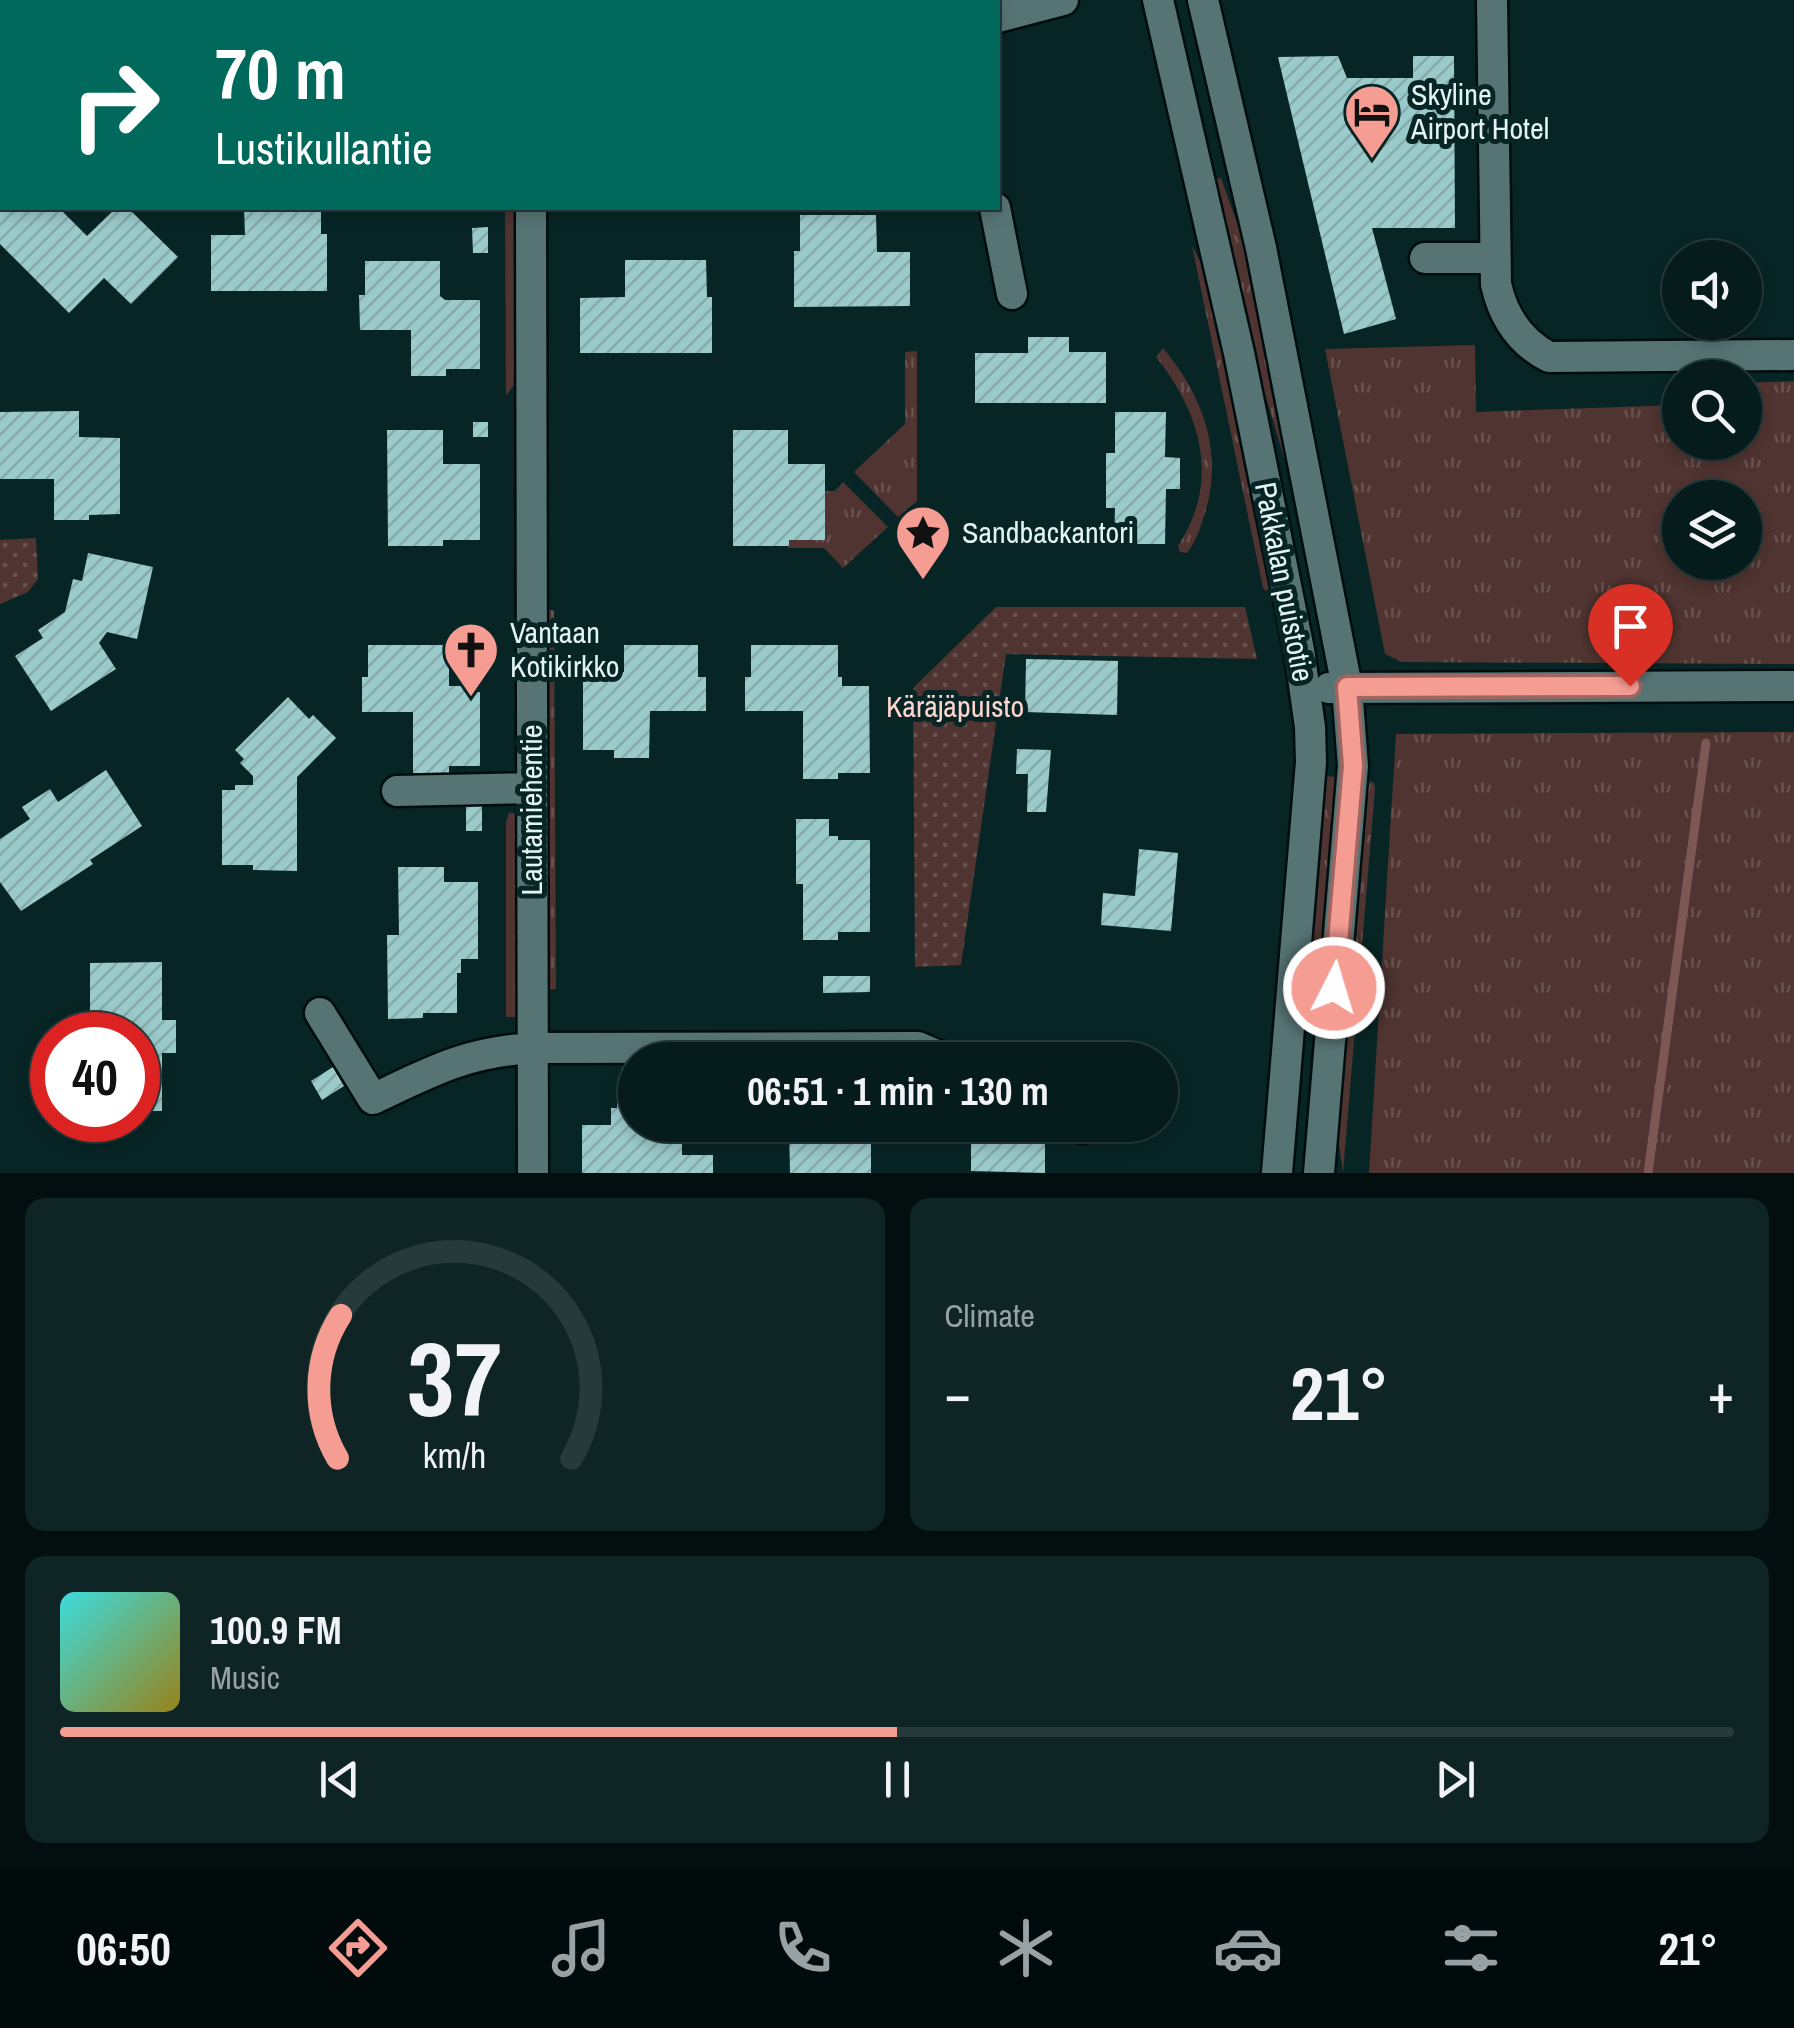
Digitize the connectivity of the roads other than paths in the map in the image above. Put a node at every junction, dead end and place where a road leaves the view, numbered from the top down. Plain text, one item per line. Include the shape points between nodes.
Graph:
1 (1063, 0) edge
2 (1158, 0) edge
3 (1203, 0) edge
4 (1492, 0) edge
5 (1000, 16) edge
6 (530, 210) edge
7 (995, 210) edge
8 (1425, 258) dead end
9 (1494, 258) junction
10 (1012, 294) dead end
11 (1794, 355) edge
12 (1794, 686) edge
13 (1347, 687) junction
14 (1306, 689) junction
15 (532, 788) junction
16 (397, 791) dead end
17 (320, 1013) dead end
18 (534, 1048) junction
19 (618, 1048) edge
20 (533, 1173) edge
21 (1277, 1173) edge
22 (1318, 1173) edge

1 - 5 street
2 - 14 street, Pakkalan puistotie via 1240,353
3 - 13 street, Pakkalan puistotie
4 - 9 street
6 - 15 street, Lautamiehentie
7 - 10 street
8 - 9 street
9 - 11 street via 1501,308 1531,348 1549,357
12 - 13 street
13 - 14 street
13 - 22 street, Pakkalan puistotie via 1353,766
14 - 21 street, Pakkalan puistotie via 1311,762
15 - 16 street
15 - 18 street, Lautamiehentie
17 - 18 street via 373,1100 452,1062
18 - 19 street
18 - 20 street, Lautamiehentie

